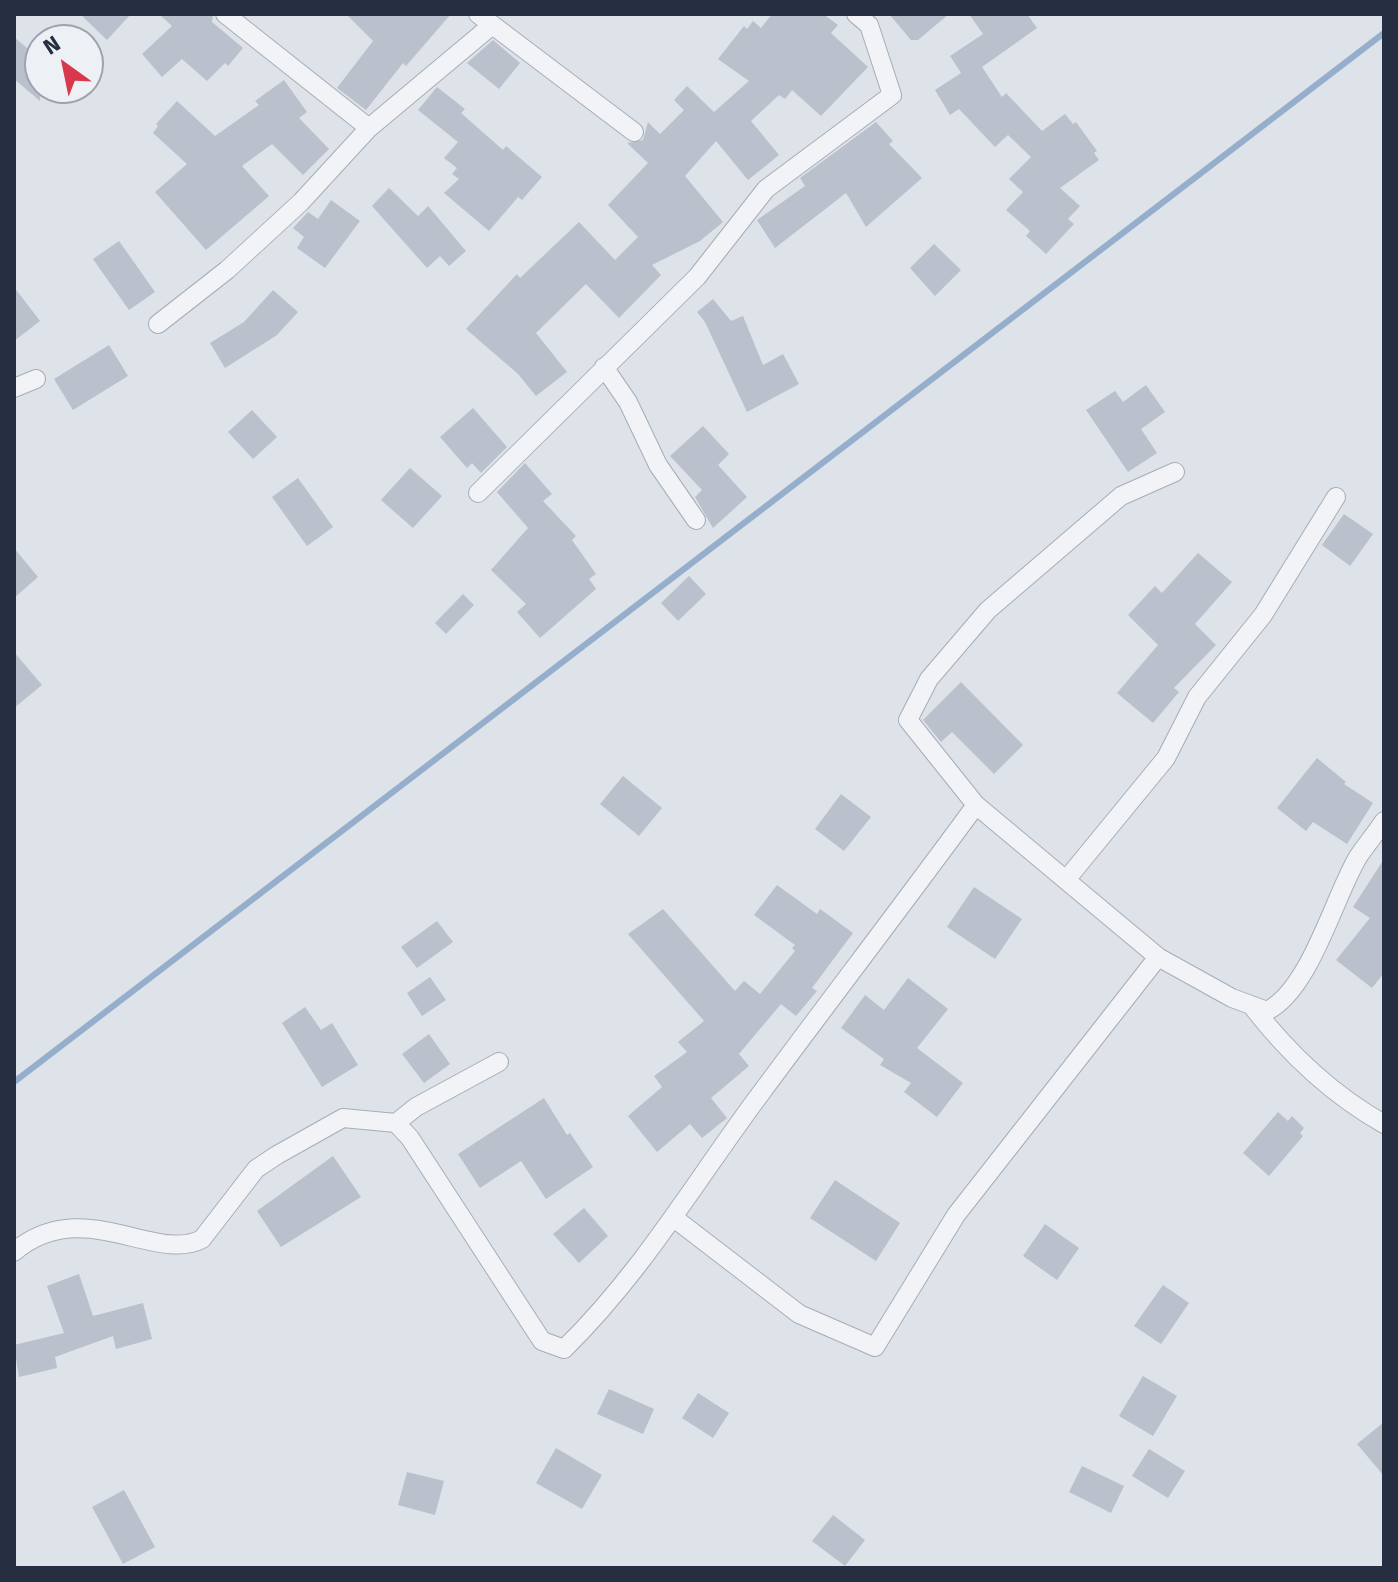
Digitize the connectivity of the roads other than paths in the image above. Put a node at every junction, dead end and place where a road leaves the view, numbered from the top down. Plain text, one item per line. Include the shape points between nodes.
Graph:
1 (225, 14) edge
2 (856, 14) edge
3 (484, 20) edge
4 (369, 128) junction
5 (634, 132) dead end
6 (158, 324) dead end
7 (604, 367) junction
8 (36, 379) dead end
9 (14, 388) edge
10 (1175, 472) dead end
11 (478, 493) dead end
12 (1336, 497) dead end
13 (696, 520) dead end
14 (976, 805) junction
15 (1384, 821) edge
16 (1066, 880) junction
17 (1158, 957) junction
18 (1251, 1005) junction
19 (499, 1062) dead end
20 (396, 1123) junction
21 (1384, 1124) edge
22 (674, 1218) junction
23 (14, 1252) edge

1 - 4 street
2 - 7 street via 869,25 892,95 766,189 697,277
3 - 4 street
3 - 5 street
4 - 6 street via 301,202
7 - 11 street
7 - 13 street via 628,402 658,465
8 - 9 street
10 - 14 street via 1121,496 988,610 929,679 908,720
12 - 16 street via 1263,615 1197,697 1166,758
14 - 16 street
14 - 22 street
15 - 18 street via 1357,859 1325,933 1280,1004 1267,1011
16 - 17 street
17 - 18 street
17 - 22 street via 956,1215 875,1347 799,1314
18 - 21 street via 1285,1049 1356,1108
19 - 20 street
20 - 22 street via 542,1341 564,1349 602,1312
20 - 23 street via 343,1118 277,1155 256,1169 202,1239 190,1245 66,1228

